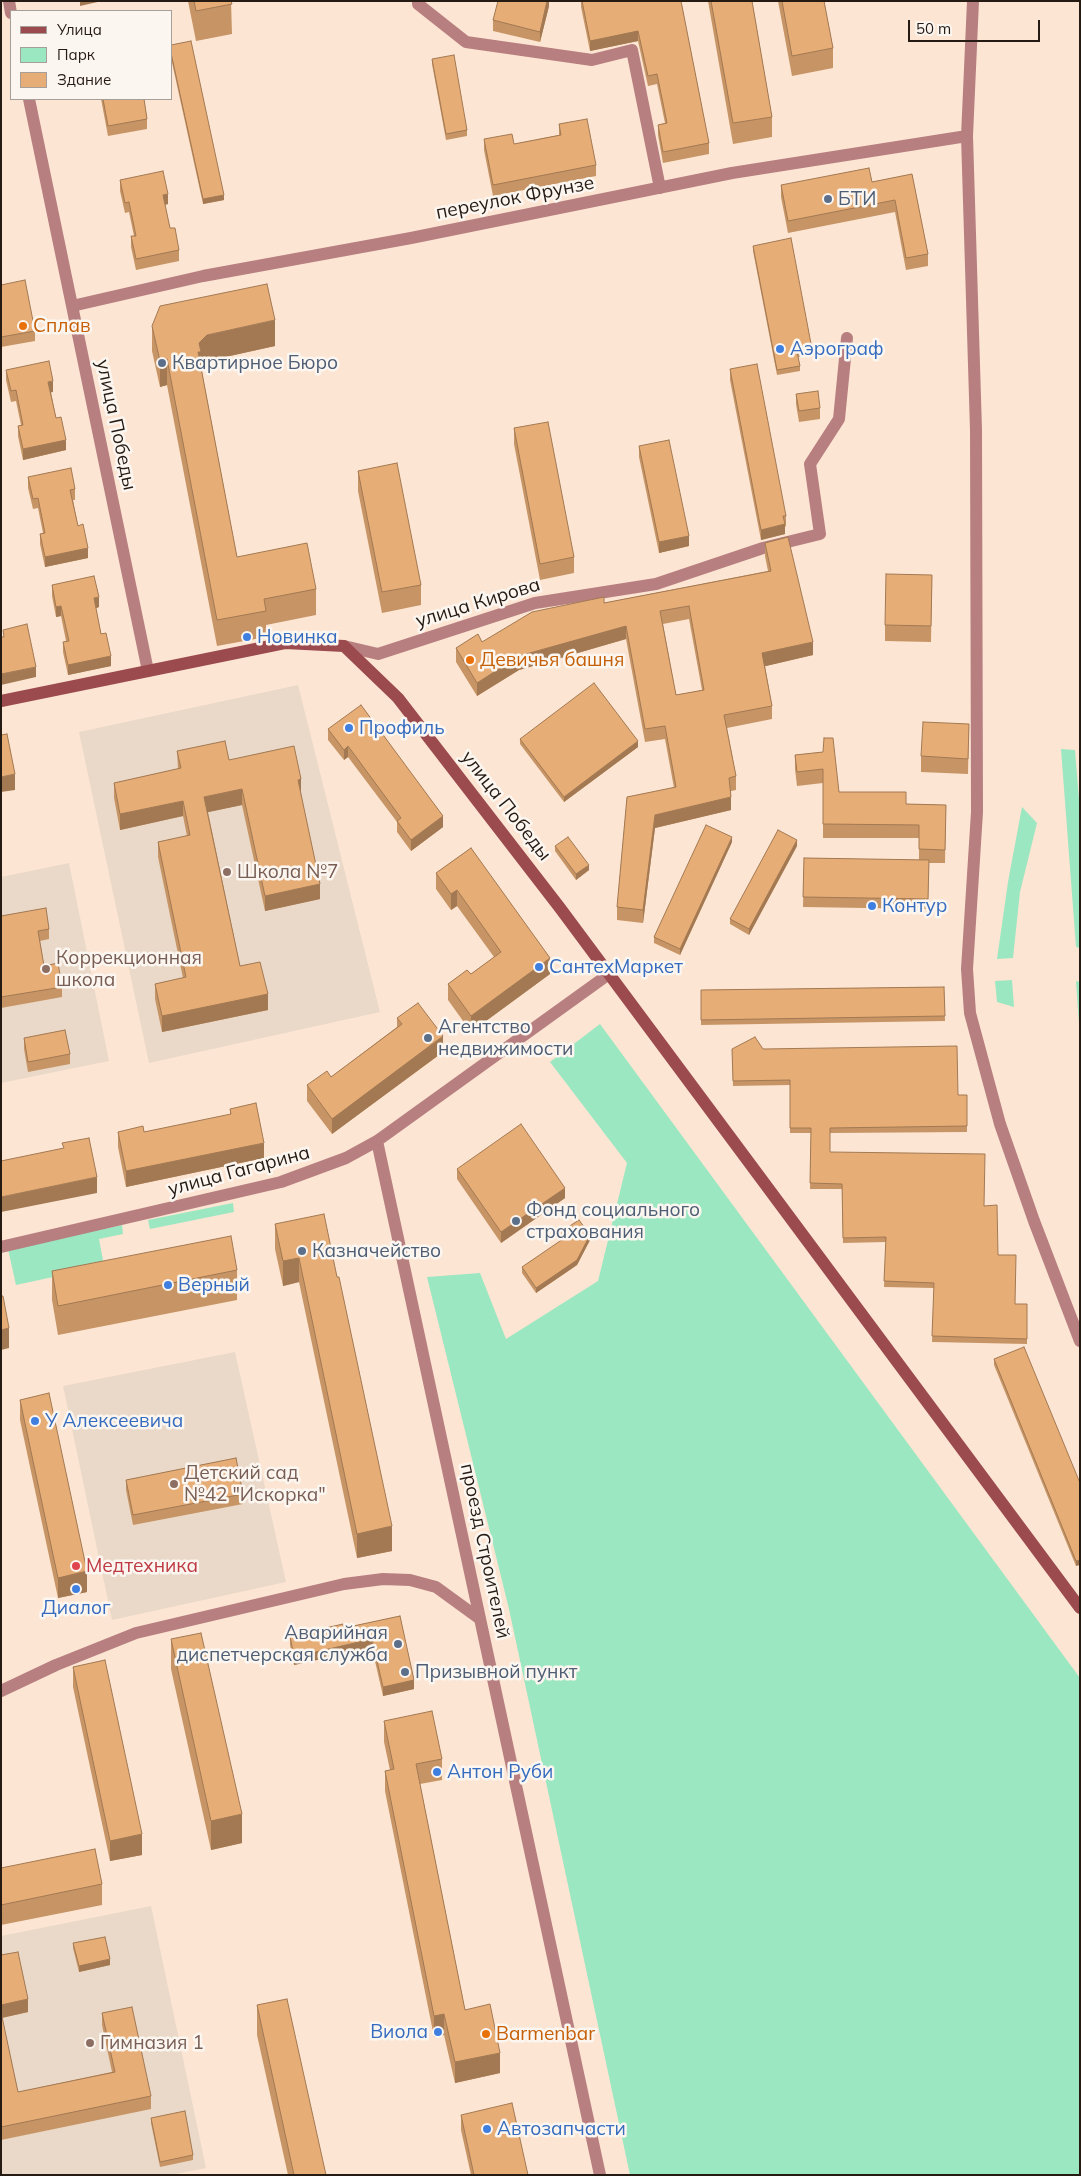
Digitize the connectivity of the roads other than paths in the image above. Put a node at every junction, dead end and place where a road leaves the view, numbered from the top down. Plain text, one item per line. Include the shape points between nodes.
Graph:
1 (418, 1) edge
2 (973, 1) edge
3 (29, 100) edge
4 (967, 136) junction
5 (660, 188) junction
6 (72, 306) junction
7 (847, 338) dead end
8 (344, 646) junction
9 (148, 671) junction
10 (1, 702) edge
11 (609, 974) junction
12 (377, 1141) junction
13 (1, 1247) edge
14 (1080, 1341) edge
15 (1080, 1608) edge
16 (480, 1619) junction
17 (1, 1691) edge
18 (600, 2175) edge

1 - 5 street via 466,42 592,60 632,50
2 - 4 street
3 - 6 street, улица Победы
4 - 5 street, переулок Фрунзе via 790,162
4 - 14 street via 976,430 978,652 977,812 967,969 970,1013 1000,1124
5 - 6 street, переулок Фрунзе via 203,276
6 - 9 street, улица Победы
7 - 8 street, улица Кирова via 839,419 810,464 820,534 763,548 656,584 536,603 378,654
8 - 9 street, улица Кирова via 285,642
8 - 11 street, улица Победы via 398,698
9 - 10 street, улица Кирова
11 - 12 street, улица Гагарина
11 - 15 street, улица Победы
12 - 13 street, улица Гагарина via 346,1158 281,1182
12 - 16 street, проезд Строителей
16 - 17 street via 436,1586 410,1580 344,1584 136,1633
16 - 18 street, проезд Строителей

